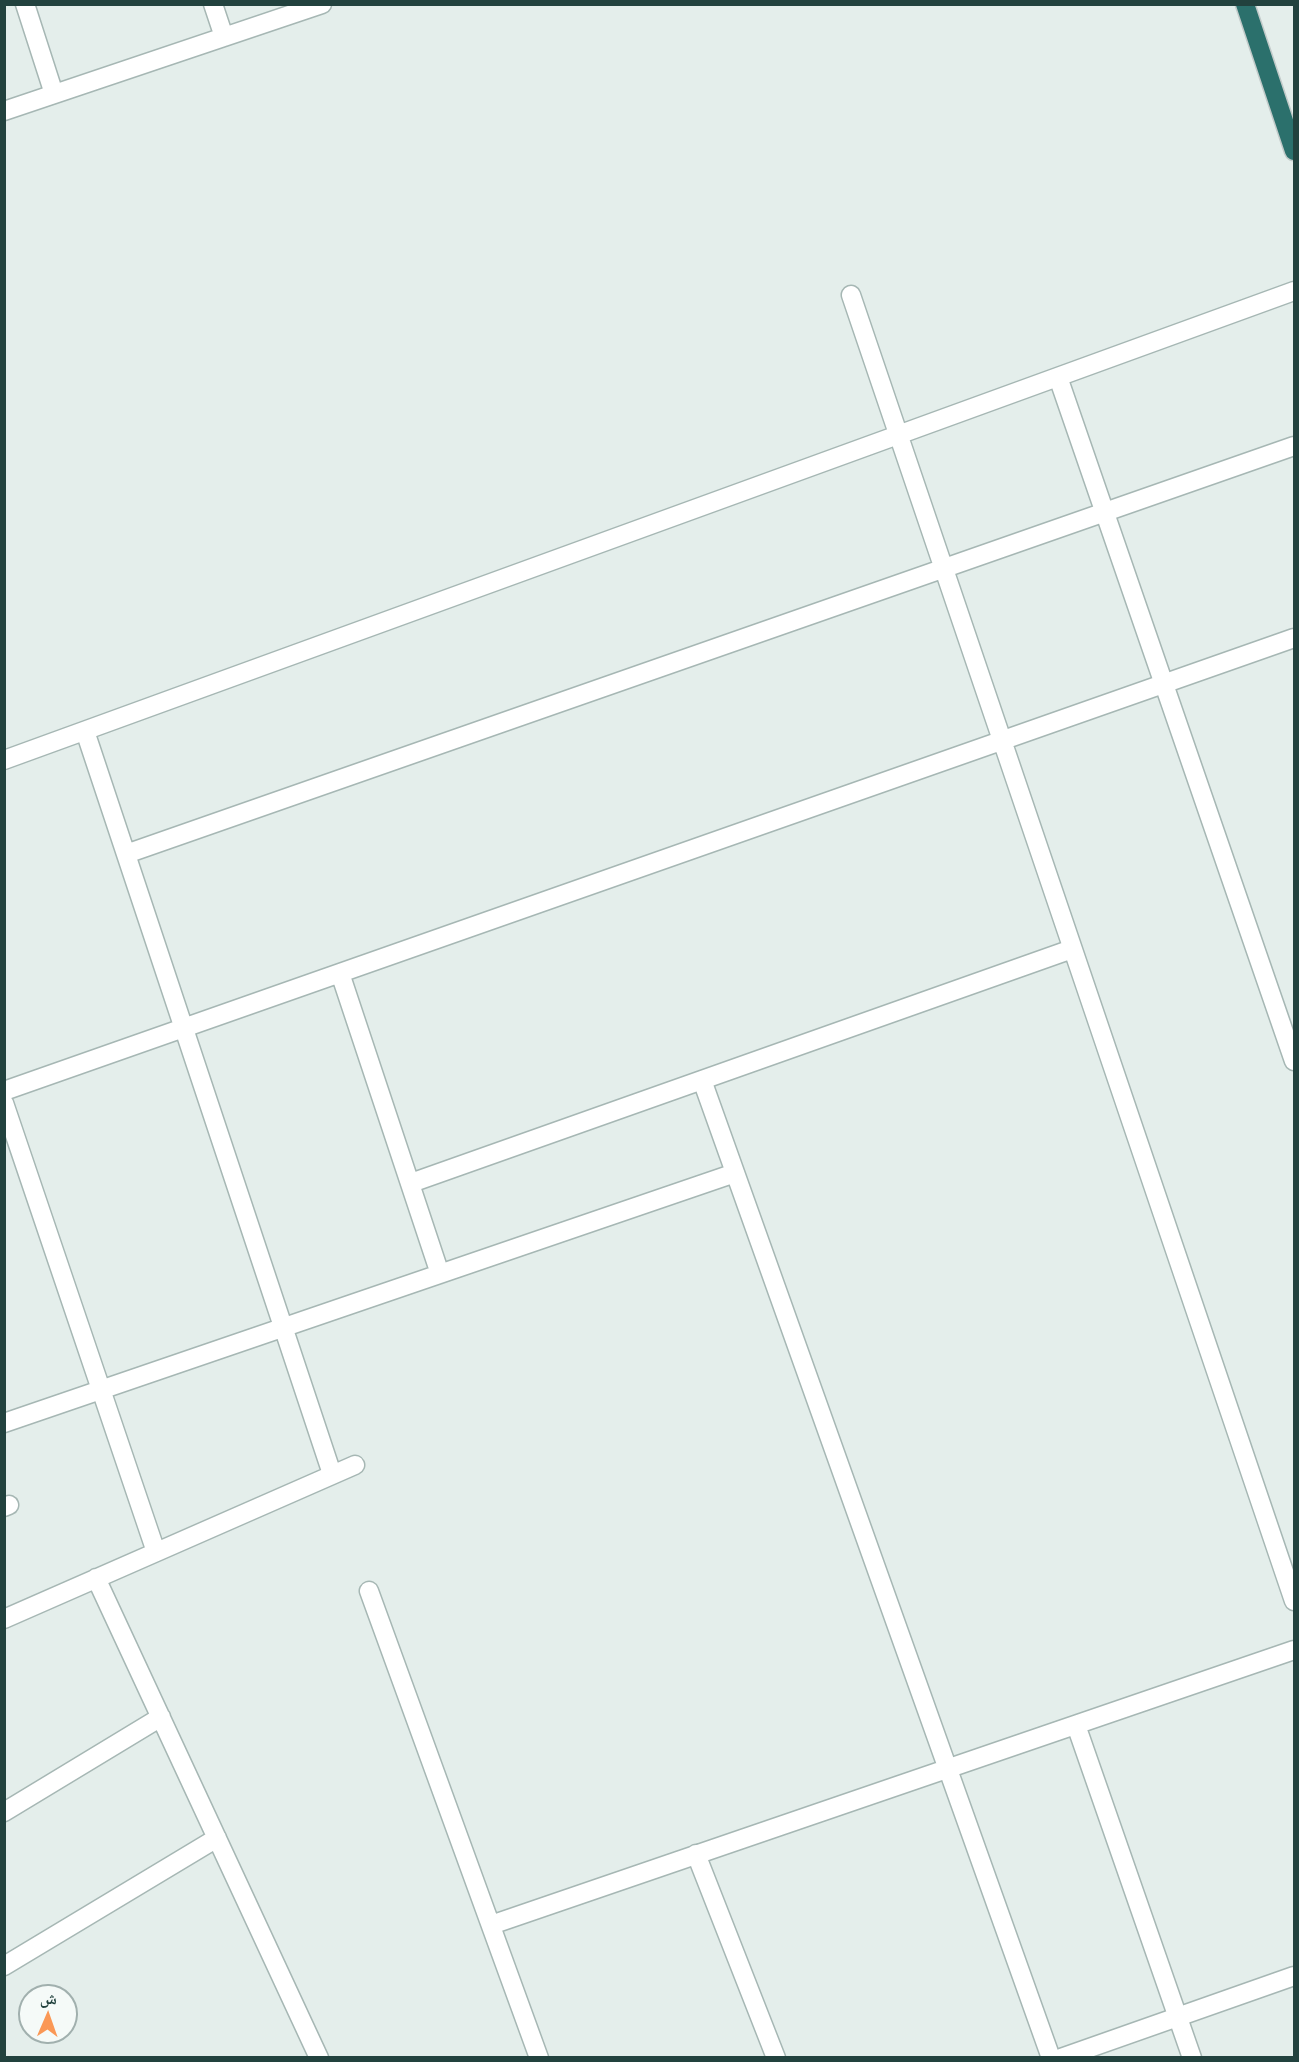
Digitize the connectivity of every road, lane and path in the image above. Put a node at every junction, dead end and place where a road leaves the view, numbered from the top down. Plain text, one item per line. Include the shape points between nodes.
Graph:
1 (25, 4) edge
2 (213, 4) edge
3 (322, 4) edge
4 (1245, 4) edge
5 (224, 38) junction
6 (54, 94) junction
7 (4, 111) edge
8 (1294, 151) edge
9 (1294, 291) edge
10 (851, 295) dead end
11 (1058, 377) junction
12 (898, 435) junction
13 (1294, 446) edge
14 (1104, 512) junction
15 (943, 569) junction
16 (1294, 638) edge
17 (1164, 684) junction
18 (85, 731) junction
19 (1002, 741) junction
20 (4, 760) edge
21 (126, 854) junction
22 (1072, 949) junction
23 (340, 974) junction
24 (184, 1028) junction
25 (1294, 1061) edge
26 (702, 1080) junction
27 (4, 1091) edge
28 (4, 1103) edge
29 (735, 1173) junction
30 (411, 1183) junction
31 (440, 1274) junction
32 (284, 1328) junction
33 (102, 1390) junction
34 (4, 1423) edge
35 (355, 1465) dead end
36 (332, 1474) junction
37 (156, 1552) junction
38 (96, 1578) junction
39 (369, 1591) dead end
40 (1294, 1602) edge
41 (4, 1619) edge
42 (1294, 1650) edge
43 (161, 1717) junction
44 (1076, 1725) junction
45 (948, 1769) junction
46 (4, 1812) edge
47 (217, 1838) junction
48 (696, 1854) junction
49 (491, 1925) junction
50 (4, 1966) edge
51 (1294, 1976) edge
52 (1178, 2016) junction
53 (319, 2058) edge
54 (539, 2058) edge
55 (776, 2058) edge
56 (1051, 2058) edge
57 (1061, 2058) edge
58 (1192, 2058) edge

1 - 6 street
2 - 5 street
3 - 5 street
4 - 8 highway
5 - 6 street
6 - 7 street
9 - 11 street
10 - 12 street
11 - 12 street
11 - 14 street
12 - 15 street
12 - 18 street
13 - 14 street
14 - 15 street
14 - 17 street
15 - 19 street
15 - 21 street
16 - 17 street
17 - 19 street
17 - 25 street
18 - 20 street
18 - 21 street
19 - 22 street
19 - 23 street
21 - 24 street
22 - 26 street
22 - 40 street
23 - 24 street
23 - 30 street
24 - 27 street
24 - 32 street
26 - 29 street
26 - 30 street
28 - 33 street
29 - 31 street
29 - 45 street
30 - 31 street
31 - 32 street
32 - 33 street
32 - 36 street
33 - 34 street
33 - 37 street
35 - 36 street
36 - 37 street
37 - 38 street
38 - 41 street
38 - 43 street
39 - 49 street
42 - 44 street
43 - 46 street
43 - 47 street
44 - 45 street
44 - 52 street
45 - 48 street
45 - 56 street
47 - 50 street
47 - 53 street
48 - 49 street
48 - 55 street
49 - 54 street
51 - 52 street
52 - 57 street
52 - 58 street

